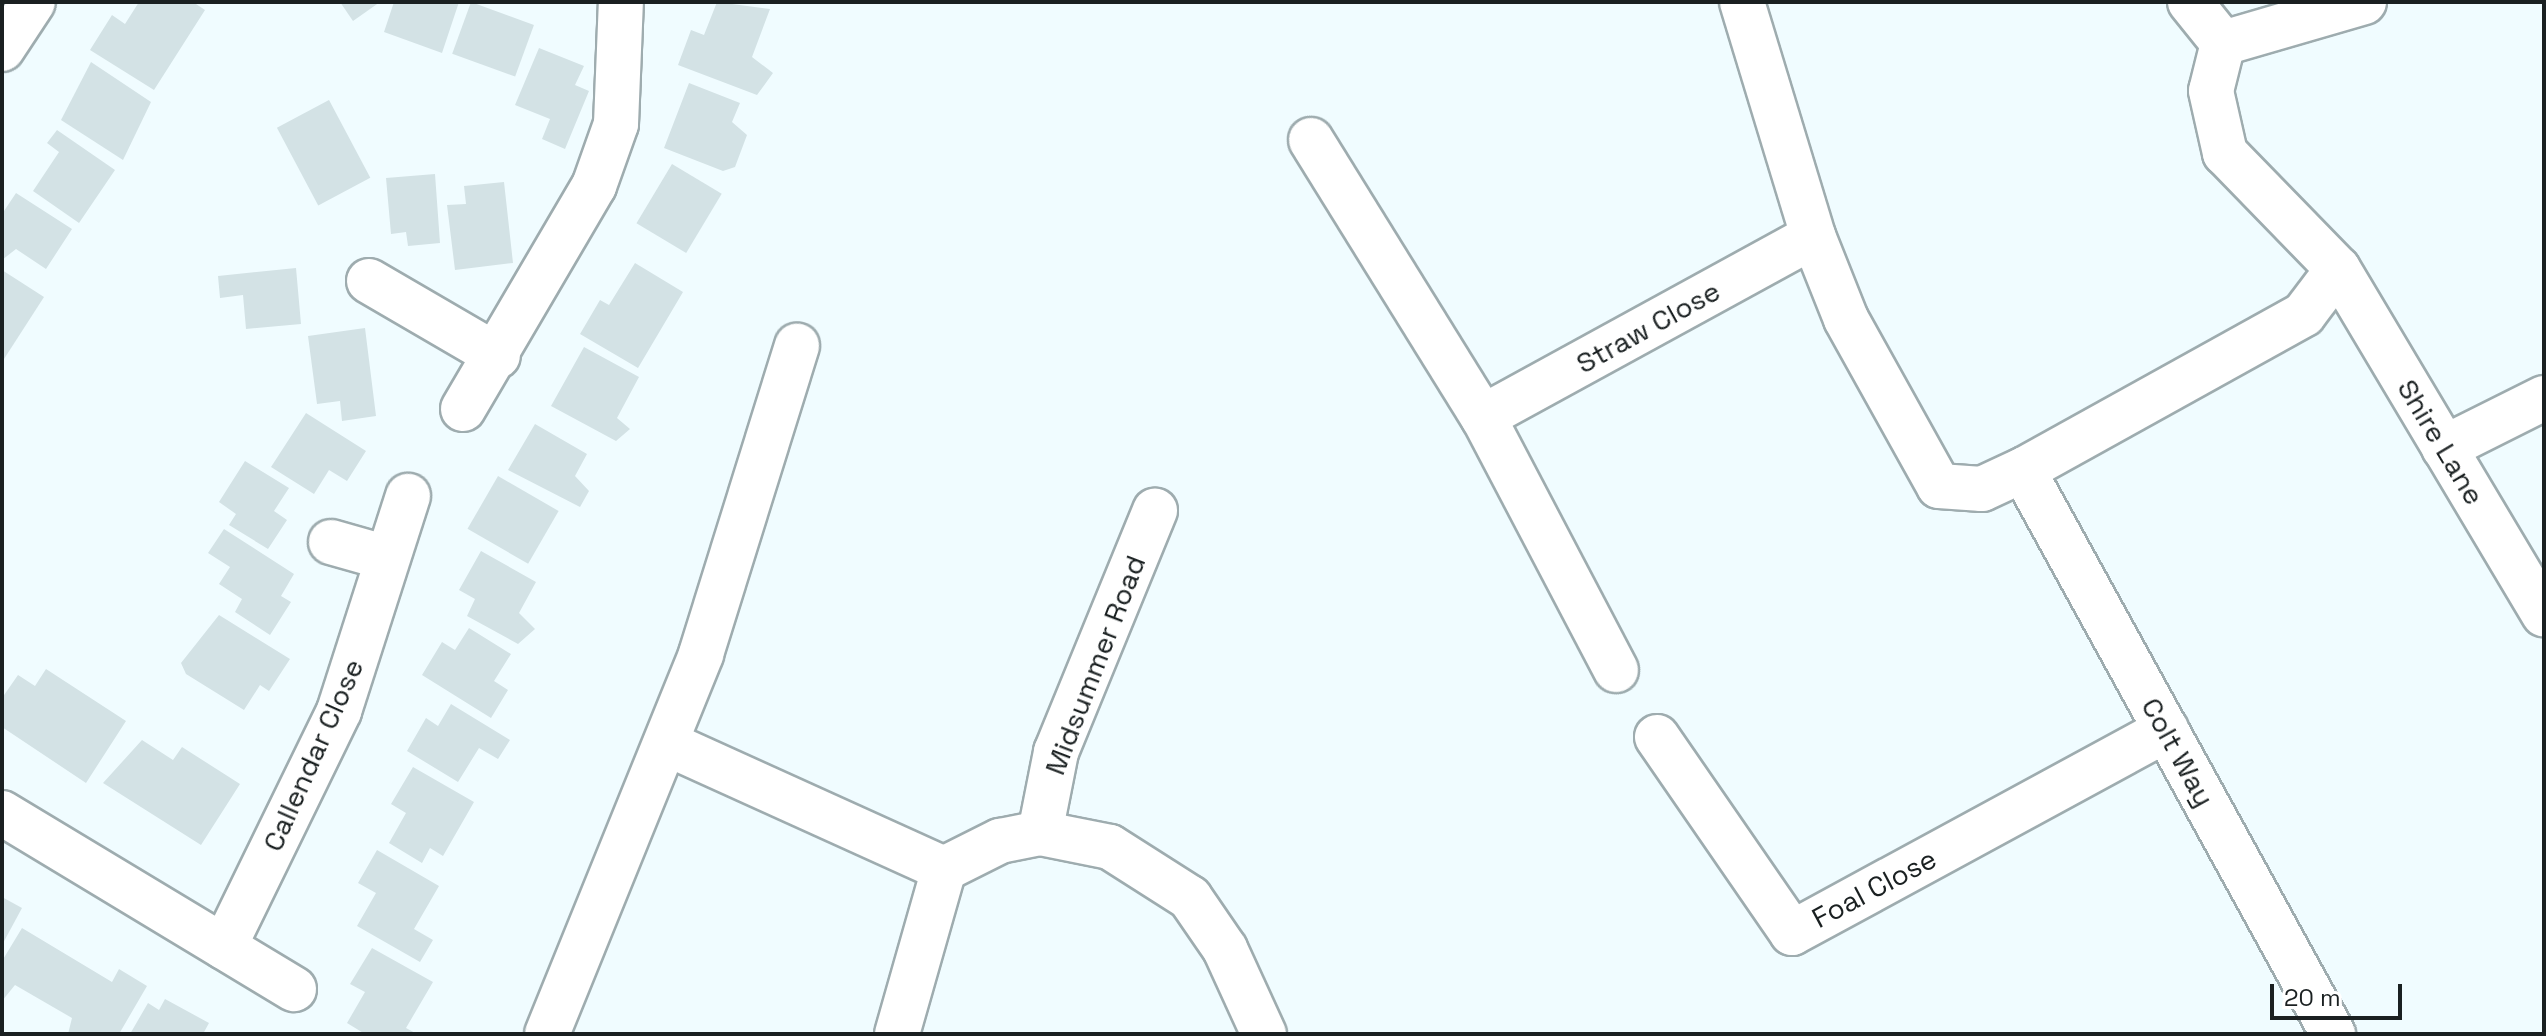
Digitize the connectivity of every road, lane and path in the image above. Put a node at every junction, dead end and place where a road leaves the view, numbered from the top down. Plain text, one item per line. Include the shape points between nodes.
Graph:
1 (33, 2) edge
2 (621, 2) edge
3 (1742, 2) edge
4 (2190, 2) edge
5 (2364, 2) edge
6 (2223, 43) junction
7 (2, 49) edge
8 (1311, 140) dead end
9 (1813, 236) junction
10 (2338, 269) junction
11 (369, 281) dead end
12 (797, 346) dead end
13 (498, 356) junction
14 (2544, 398) edge
15 (463, 409) dead end
16 (1483, 417) junction
17 (2444, 448) junction
18 (2023, 470) junction
19 (408, 496) dead end
20 (1155, 511) dead end
21 (331, 542) dead end
22 (387, 558) junction
23 (2544, 614) edge
24 (1616, 670) dead end
25 (2166, 730) junction
26 (1657, 737) dead end
27 (666, 743) junction
28 (2, 813) edge
29 (1040, 833) junction
30 (944, 869) junction
31 (224, 947) junction
32 (294, 989) dead end
33 (547, 1034) edge
34 (897, 1034) edge
35 (1264, 1034) edge
36 (2333, 1034) edge

1 - 7 street
2 - 13 street via 623,57 611,137 594,186
3 - 9 street
4 - 6 street
5 - 6 street
6 - 10 street, Shire Lane via 2211,91 2225,153
8 - 16 street
9 - 16 street, Straw Close
9 - 18 street via 1846,319 1939,486 1982,489
10 - 17 street, Shire Lane
10 - 18 street via 2304,314
11 - 13 street
12 - 27 street via 701,654
13 - 15 street
14 - 17 street
16 - 24 street
17 - 23 street, Shire Lane
18 - 25 street, Colt Way
19 - 22 street, Callendar Close
20 - 29 street, Midsummer Road via 1056,752
21 - 22 street
22 - 31 street, Callendar Close via 339,711
25 - 26 street, Foal Close via 1792,933
25 - 36 street, Colt Way
27 - 30 street
27 - 33 street
28 - 31 street
29 - 30 street via 1000,841
29 - 35 street via 1110,847 1190,898 1225,949
30 - 34 street
31 - 32 street

